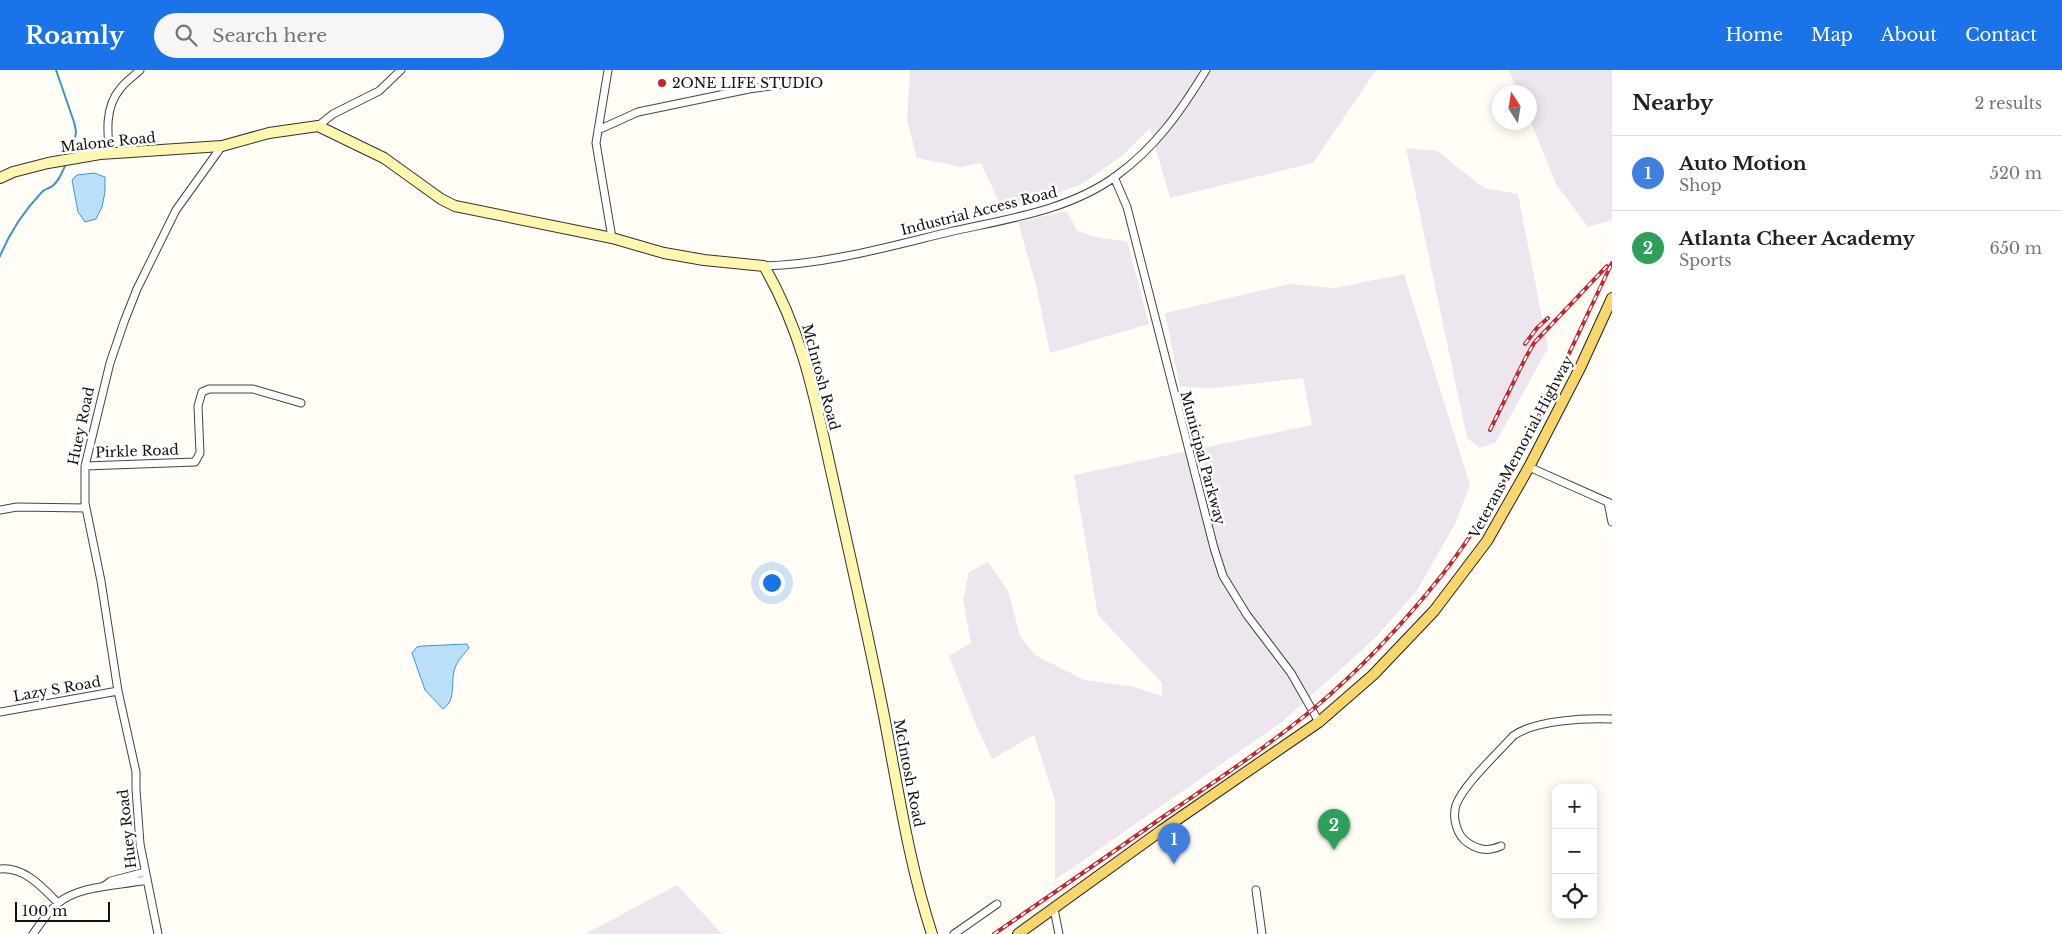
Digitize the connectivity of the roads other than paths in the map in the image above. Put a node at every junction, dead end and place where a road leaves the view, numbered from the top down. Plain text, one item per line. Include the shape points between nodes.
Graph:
1 (140, 70) edge
2 (401, 70) edge
3 (608, 70) edge
4 (1206, 70) edge
5 (791, 83) dead end
6 (318, 126) junction
7 (598, 130) junction
8 (222, 146) junction
9 (110, 154) junction
10 (1114, 177) junction
11 (0, 178) edge
12 (612, 238) junction
13 (764, 266) junction
14 (1612, 298) edge
15 (301, 403) dead end
16 (85, 466) junction
17 (1529, 467) junction
18 (1610, 503) edge
19 (86, 508) junction
20 (0, 510) edge
21 (1612, 522) edge
22 (118, 691) junction
23 (0, 712) edge
24 (1612, 719) edge
25 (1319, 722) junction
26 (1501, 846) dead end
27 (0, 869) edge
28 (145, 872) junction
29 (146, 880) junction
30 (103, 886) junction
31 (1256, 890) dead end
32 (58, 903) junction
33 (997, 904) dead end
34 (1054, 909) junction
35 (33, 934) edge
36 (158, 934) edge
37 (932, 934) edge
38 (954, 934) edge
39 (1018, 934) edge
40 (1059, 934) edge
41 (1262, 934) edge

1 - 9 street via 119,89 109,113
2 - 6 street via 379,91
3 - 7 street
4 - 10 street, Industrial Access Road via 1177,116 1154,144
5 - 7 street via 638,112
6 - 8 street via 269,133
6 - 12 street via 384,158 455,206
7 - 12 street via 598,163
8 - 9 street, Malone Road
8 - 16 street, Huey Road via 176,210 137,289 110,363
9 - 11 street, Malone Road via 48,163
10 - 13 street, Industrial Access Road via 1058,206 827,261
10 - 25 street, Municipal Parkway via 1127,207 1192,467 1223,576 1291,673
12 - 13 street via 664,253
13 - 37 street, McIntosh Road via 797,335 812,386 871,650 909,845
14 - 17 main road, Veterans Memorial Highway
15 - 16 street, Pirkle Road via 253,389 209,389 202,392 198,406 200,453 195,462
16 - 19 street, Huey Road
17 - 18 street
17 - 25 main road, Veterans Memorial Highway via 1487,541 1434,611 1373,675
18 - 21 street
19 - 20 street via 17,507
19 - 22 street, Huey Road
22 - 23 street, Lazy S Road
22 - 28 street, Huey Road via 136,772
24 - 26 street via 1558,722 1522,729 1466,788 1456,806 1459,836 1479,849 1489,851
25 - 34 main road, Veterans Memorial Highway
27 - 32 street via 12,869 28,875
28 - 29 street, Huey Road
28 - 30 street via 110,881
29 - 30 street
29 - 36 street, Huey Road
30 - 32 street via 72,894
31 - 41 street
32 - 35 street
33 - 38 street
34 - 39 main road, Veterans Memorial Highway
34 - 40 street

